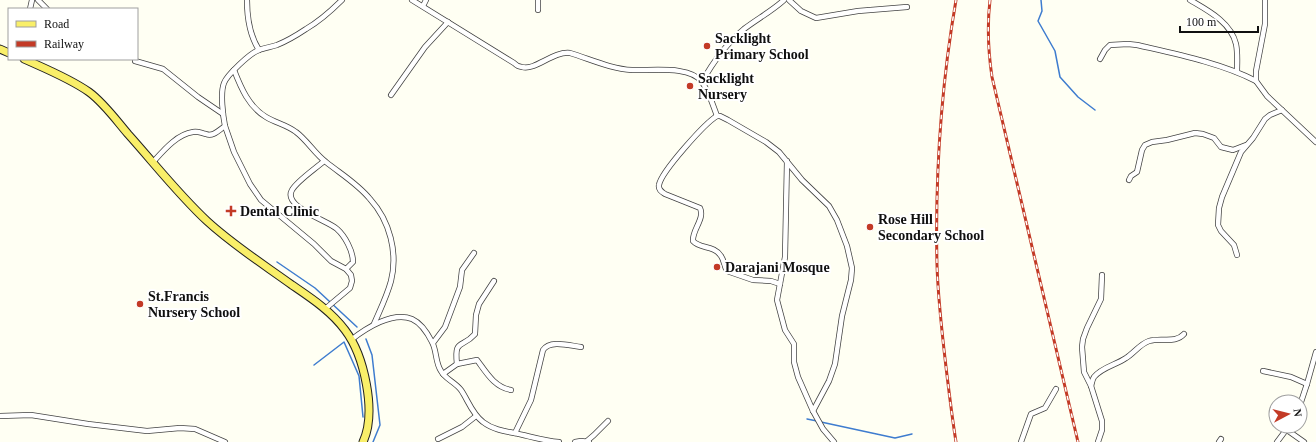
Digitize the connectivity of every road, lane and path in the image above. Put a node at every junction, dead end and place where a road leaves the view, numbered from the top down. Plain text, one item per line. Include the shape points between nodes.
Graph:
1 (38, 0) edge
2 (247, 0) edge
3 (342, 0) edge
4 (412, 0) edge
5 (426, 0) edge
6 (538, 0) edge
7 (784, 0) edge
8 (789, 0) edge
9 (1190, 0) edge
10 (1265, 0) edge
11 (423, 6) junction
12 (906, 7) dead end
13 (46, 8) edge
14 (538, 10) dead end
15 (448, 22) junction
16 (259, 50) junction
17 (1100, 60) dead end
18 (134, 61) dead end
19 (36, 62) edge
20 (234, 70) junction
21 (1237, 72) junction
22 (1256, 81) junction
23 (702, 82) junction
24 (391, 95) dead end
25 (1282, 110) junction
26 (223, 114) junction
27 (716, 116) junction
28 (225, 126) junction
29 (1316, 142) edge
30 (1248, 145) junction
31 (324, 161) junction
32 (787, 161) junction
33 (153, 162) junction
34 (1129, 180) dead end
35 (474, 254) dead end
36 (1237, 255) dead end
37 (346, 269) junction
38 (1102, 275) dead end
39 (494, 281) dead end
40 (780, 284) junction
41 (325, 309) junction
42 (374, 324) junction
43 (1184, 334) dead end
44 (351, 340) junction
45 (433, 343) junction
46 (581, 348) dead end
47 (1316, 352) edge
48 (457, 364) junction
49 (1263, 371) dead end
50 (443, 374) junction
51 (1307, 384) junction
52 (1091, 386) junction
53 (1056, 389) dead end
54 (511, 390) dead end
55 (1304, 394) edge
56 (813, 411) junction
57 (0, 416) edge
58 (476, 416) junction
59 (608, 421) dead end
60 (515, 433) junction
61 (1283, 434) edge
62 (1295, 434) edge
63 (438, 439) dead end
64 (588, 441) edge
65 (225, 442) edge
66 (363, 442) edge
67 (559, 442) edge
68 (575, 442) edge
69 (834, 442) edge
70 (1021, 442) edge
71 (1098, 442) edge
72 (1277, 442) edge
73 (1304, 442) edge

1 - 13 street
2 - 16 street via 254,43
3 - 16 street via 328,14 306,29 278,44
4 - 11 street
5 - 11 street
6 - 14 street
7 - 23 street via 745,28 728,44
8 - 12 street via 801,11 816,18
9 - 21 street via 1216,16 1232,34 1238,56
10 - 22 street via 1266,24
11 - 15 street
15 - 23 street via 523,68 565,52 621,69 690,73
15 - 24 street via 425,47
16 - 20 street
17 - 21 street via 1110,45 1128,44
18 - 26 street via 162,69
19 - 33 main road via 90,93
20 - 26 street via 223,85
20 - 31 street via 252,104 266,117 297,132
21 - 22 street
22 - 25 street
23 - 27 street
25 - 29 street
25 - 30 street via 1265,119
26 - 28 street
27 - 32 street via 728,120 775,147
27 - 40 street via 666,170 659,186 661,192 700,208 702,211 692,236 693,241 697,245 716,250 727,271 753,280
28 - 33 street via 210,135 200,132 187,133 178,138
28 - 37 street via 234,152 261,200 331,261
30 - 34 street via 1236,149 1221,147 1214,138 1195,133 1152,142 1142,150 1137,172
30 - 36 street via 1235,164 1218,213 1218,225 1234,245
31 - 37 street via 295,186 290,195 291,199 313,217 339,230 353,258 353,262
31 - 42 street via 360,188 379,210 387,226 393,250 391,280
32 - 40 street via 786,250
32 - 56 street via 829,206 847,246 852,268 834,364 829,381
33 - 41 main road via 207,221 245,252
35 - 45 street via 462,270 460,287 445,327
37 - 41 street via 352,278 350,288
38 - 52 street via 1101,299 1087,328 1082,347 1084,372
39 - 48 street via 479,304 475,334 457,346
40 - 56 street via 778,306 785,330 794,344 798,377
41 - 44 main road via 334,316
42 - 44 street
42 - 45 street via 402,317 413,320
43 - 52 street via 1175,340 1158,339 1145,342 1127,358 1100,372 1093,379
44 - 66 main road via 365,377 368,426
45 - 50 street via 437,364
46 - 60 street via 556,344 545,347 531,400
47 - 51 street
48 - 50 street
48 - 54 street via 477,360 494,382
49 - 51 street via 1291,377
50 - 58 street via 461,390
51 - 55 street
52 - 71 street via 1102,421
53 - 70 street via 1044,408 1031,414
56 - 69 street
57 - 65 street via 32,415 148,431 195,429
58 - 60 street via 488,426
58 - 63 street via 462,427
59 - 64 street
60 - 67 street
61 - 72 street
62 - 73 street
64 - 68 street

